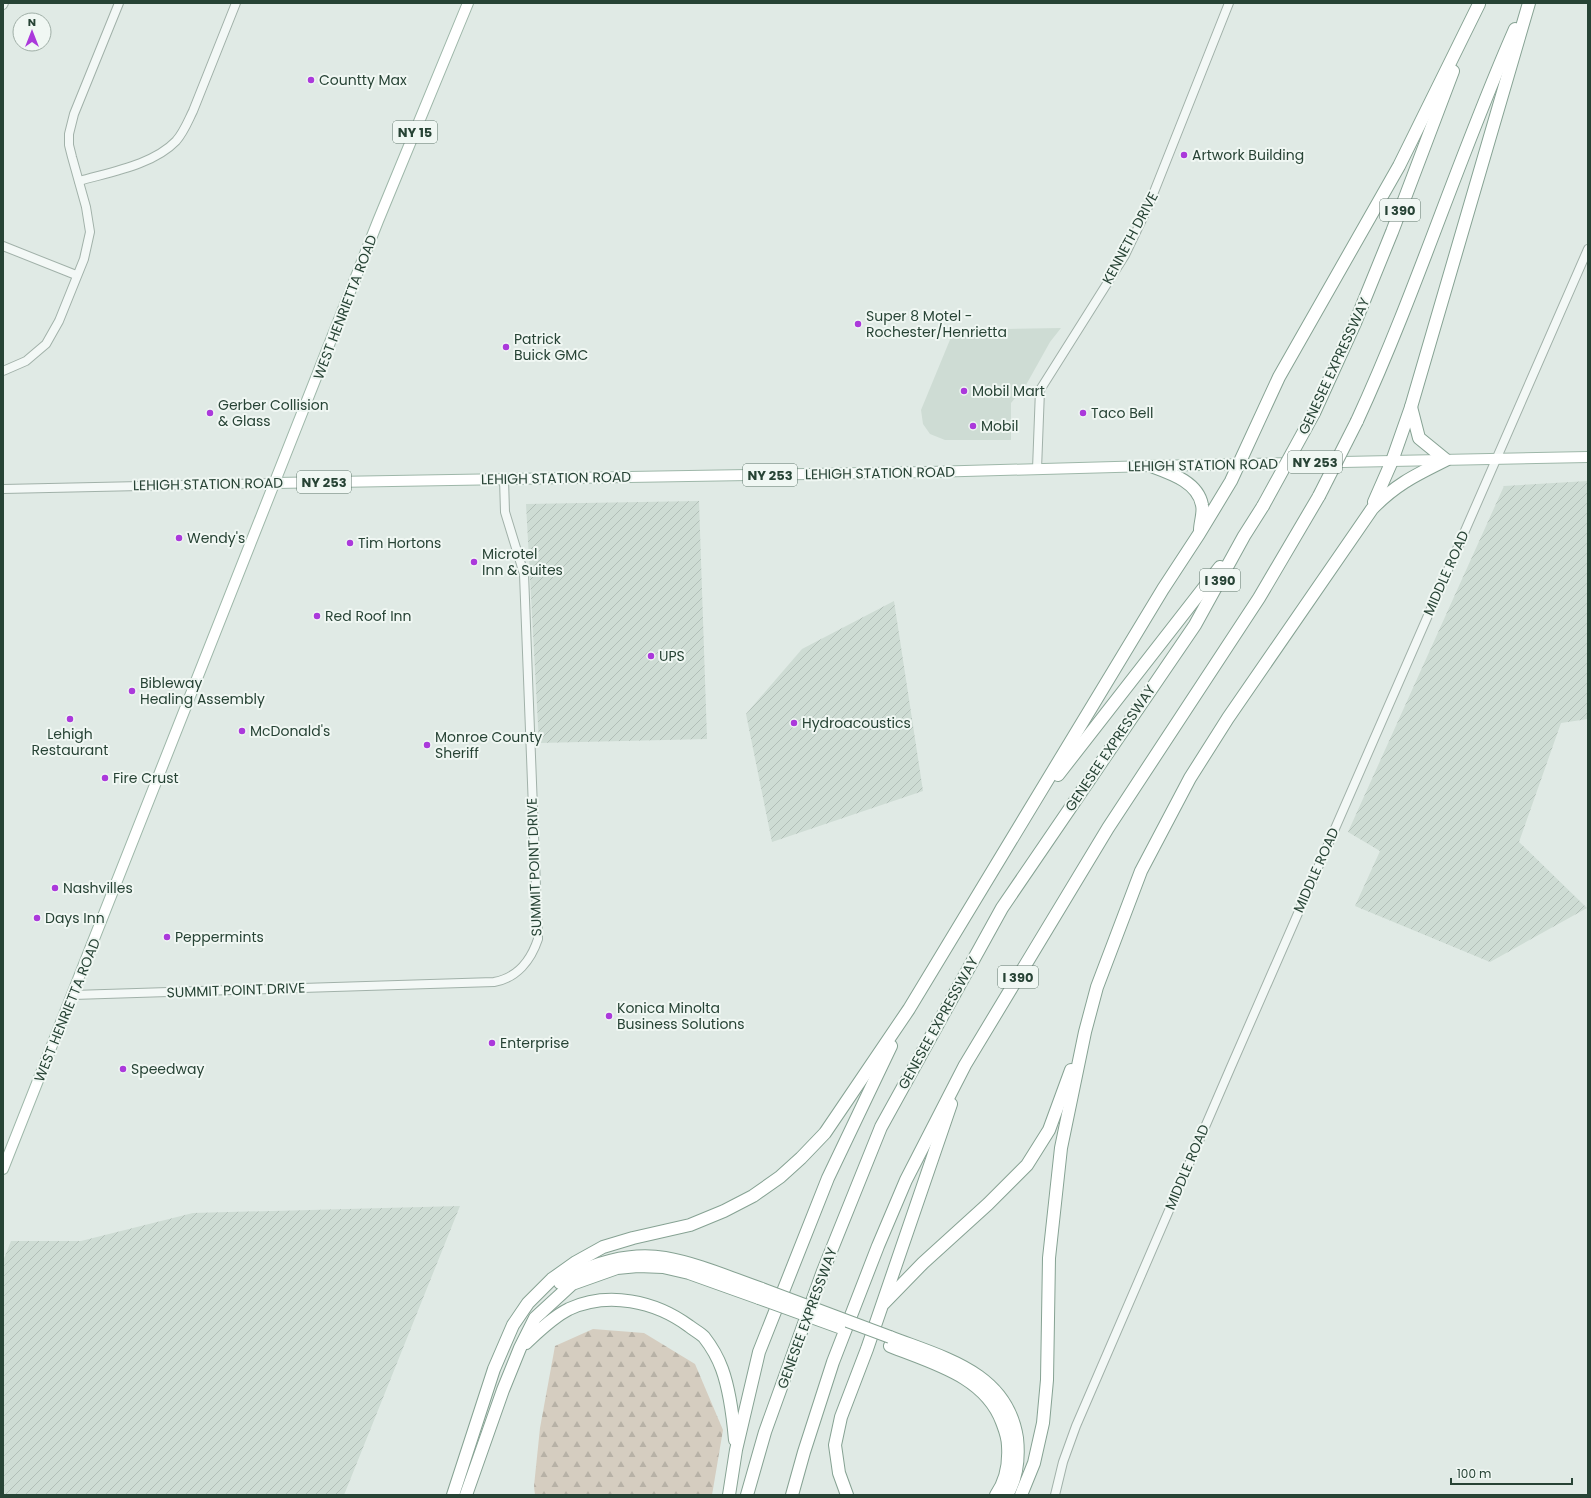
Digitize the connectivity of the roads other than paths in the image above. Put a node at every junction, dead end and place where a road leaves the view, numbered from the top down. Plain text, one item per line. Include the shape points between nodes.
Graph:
1 (119, 3) edge
2 (236, 3) edge
3 (468, 3) edge
4 (1229, 3) edge
5 (1479, 3) edge
6 (1528, 3) edge
7 (79, 181) junction
8 (3, 246) edge
9 (1588, 249) edge
10 (76, 275) junction
11 (3, 371) edge
12 (1411, 407) junction
13 (1588, 457) edge
14 (1496, 459) junction
15 (1446, 460) junction
16 (1392, 461) junction
17 (1238, 464) junction
18 (1151, 466) junction
19 (1037, 469) junction
20 (504, 479) junction
21 (276, 483) junction
22 (3, 489) edge
23 (1372, 509) junction
24 (1199, 534) junction
25 (1244, 536) junction
26 (1024, 819) junction
27 (73, 995) junction
28 (909, 1009) junction
29 (1085, 1032) junction
30 (965, 1065) junction
31 (3, 1170) edge
32 (761, 1293) junction
33 (882, 1305) junction
34 (889, 1341) junction
35 (520, 1348) junction
36 (501, 1352) junction
37 (736, 1450) junction
38 (453, 1495) edge
39 (466, 1495) edge
40 (729, 1495) edge
41 (747, 1495) edge
42 (792, 1495) edge
43 (847, 1495) edge
44 (996, 1495) edge
45 (1007, 1495) edge
46 (1020, 1495) edge
47 (1055, 1495) edge

1 - 7 street via 71,125 69,145
2 - 7 street via 193,111 185,129 176,140 167,149 143,162
3 - 21 main road, WEST HENRIETTA ROAD / NY 15 via 378,221
4 - 19 street, KENNETH DRIVE via 1148,207 1124,255 1040,390
5 - 17 highway via 1399,166 1279,377
5 - 25 highway, GENESEE EXPRESSWAY / I 390, bridge via 1361,309 1314,412
6 - 12 highway
6 - 30 highway, I 390, bridge via 1494,75 1382,367 1319,496 1259,598 1108,828
7 - 10 street via 90,232 84,259
8 - 10 street
9 - 14 street, MIDDLE ROAD
10 - 11 street via 59,321 46,344 26,360
12 - 15 highway via 1419,438
12 - 16 highway
13 - 14 main road, LEHIGH STATION ROAD / NY 253
14 - 15 main road, LEHIGH STATION ROAD / NY 253
14 - 47 street, MIDDLE ROAD via 1076,1426
15 - 16 main road, LEHIGH STATION ROAD / NY 253
15 - 23 highway via 1409,478 1386,494
16 - 17 main road, LEHIGH STATION ROAD / NY 253
16 - 23 highway
17 - 18 main road, LEHIGH STATION ROAD / NY 253
17 - 24 highway via 1231,481
18 - 19 main road, LEHIGH STATION ROAD / NY 253
18 - 24 highway via 1189,484 1199,495 1203,506
19 - 20 main road, LEHIGH STATION ROAD / NY 253
20 - 21 main road, LEHIGH STATION ROAD / NY 253
20 - 27 street, SUMMIT POINT DRIVE via 505,512 524,574 538,939 530,958 512,976 494,982
21 - 22 street, LEHIGH STATION ROAD
21 - 27 main road, WEST HENRIETTA ROAD / NY 15
23 - 29 highway via 1232,711 1190,778 1141,871 1098,987
24 - 26 highway
25 - 26 highway
25 - 41 highway, GENESEE EXPRESSWAY / I 390 via 1195,625 1002,908 882,1127 818,1285 766,1432
26 - 28 highway
27 - 31 main road, WEST HENRIETTA ROAD / NY 15
28 - 36 highway via 825,1133 780,1177 753,1196 724,1211 690,1225 603,1247 576,1262 552,1279 528,1302 513,1325
28 - 37 highway via 828,1178 759,1352
29 - 33 highway via 1049,1130 1027,1164
29 - 46 highway via 1061,1148 1050,1251 1047,1380 1043,1423 1034,1463
30 - 33 highway
30 - 42 highway, I 390 via 906,1180 878,1246 833,1362
32 - 34 highway, bridge
32 - 35 highway via 663,1267 617,1268 572,1284 535,1318
32 - 36 highway via 690,1264 664,1258 614,1260 568,1276 550,1289 532,1305
33 - 43 highway via 842,1417 835,1444 839,1473
34 - 44 highway via 956,1374 977,1387 993,1403 1008,1438 1009,1455 1006,1473
34 - 45 highway via 965,1367 982,1377 997,1392 1015,1425 1018,1446 1017,1466
35 - 37 highway via 548,1323 568,1310 588,1303 612,1300 655,1307 678,1318 703,1336 713,1352 722,1369 732,1410
35 - 39 highway
36 - 38 highway
37 - 40 highway

